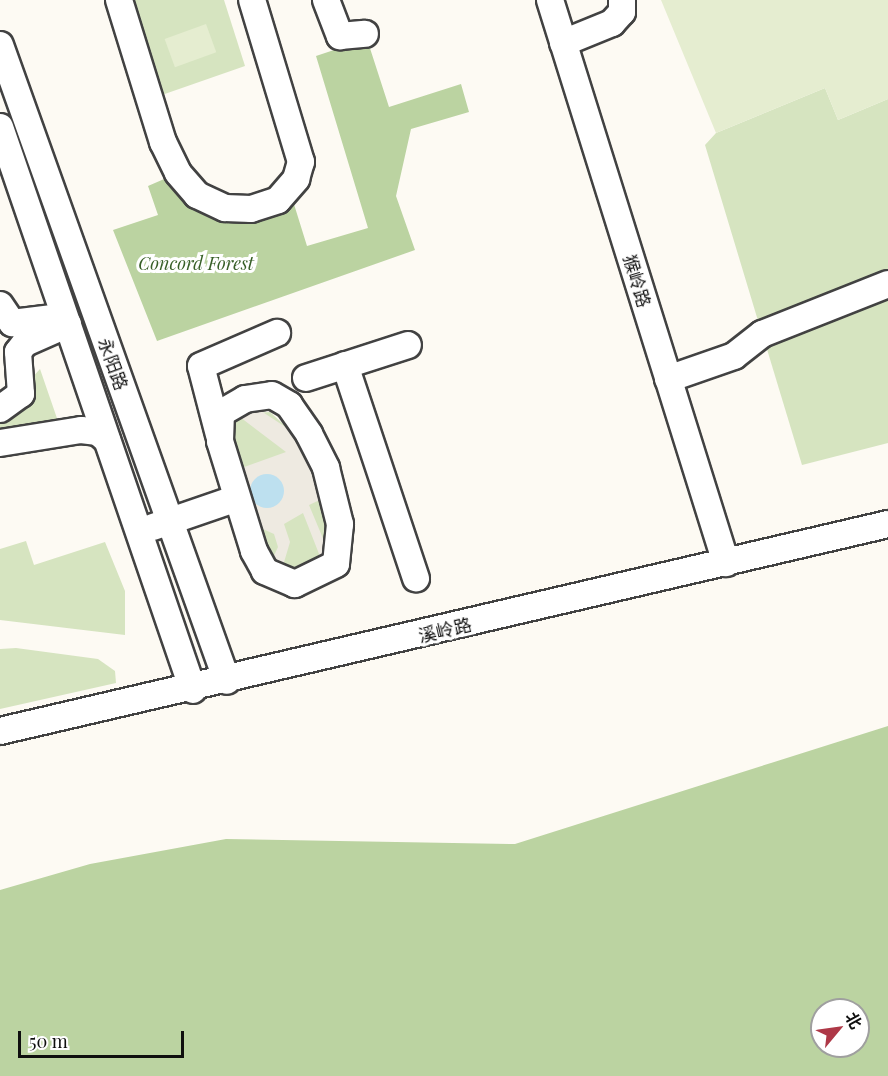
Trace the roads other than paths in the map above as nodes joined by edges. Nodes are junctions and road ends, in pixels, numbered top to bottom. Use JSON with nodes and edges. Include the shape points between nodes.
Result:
{"nodes":[{"id":1,"x":119,"y":0,"type":"edge"},
{"id":2,"x":252,"y":0,"type":"edge"},
{"id":3,"x":326,"y":0,"type":"edge"},
{"id":4,"x":550,"y":0,"type":"edge"},
{"id":5,"x":621,"y":4,"type":"edge"},
{"id":6,"x":365,"y":34,"type":"dead end"},
{"id":7,"x":563,"y":43,"type":"junction"},
{"id":8,"x":0,"y":45,"type":"edge"},
{"id":9,"x":0,"y":127,"type":"edge"},
{"id":10,"x":8,"y":176,"type":"edge"},
{"id":11,"x":888,"y":284,"type":"edge"},
{"id":12,"x":0,"y":305,"type":"edge"},
{"id":13,"x":66,"y":319,"type":"junction"},
{"id":14,"x":277,"y":333,"type":"dead end"},
{"id":15,"x":408,"y":345,"type":"dead end"},
{"id":16,"x":345,"y":365,"type":"junction"},
{"id":17,"x":306,"y":378,"type":"junction"},
{"id":18,"x":668,"y":379,"type":"junction"},
{"id":19,"x":206,"y":394,"type":"junction"},
{"id":20,"x":259,"y":395,"type":"junction"},
{"id":21,"x":289,"y":405,"type":"junction"},
{"id":22,"x":232,"y":406,"type":"junction"},
{"id":23,"x":0,"y":409,"type":"edge"},
{"id":24,"x":220,"y":437,"type":"junction"},
{"id":25,"x":108,"y":440,"type":"junction"},
{"id":26,"x":0,"y":442,"type":"edge"},
{"id":27,"x":236,"y":499,"type":"junction"},
{"id":28,"x":170,"y":522,"type":"junction"},
{"id":29,"x":888,"y":524,"type":"edge"},
{"id":30,"x":139,"y":531,"type":"junction"},
{"id":31,"x":726,"y":563,"type":"junction"},
{"id":32,"x":416,"y":578,"type":"dead end"},
{"id":33,"x":227,"y":681,"type":"junction"},
{"id":34,"x":193,"y":690,"type":"junction"},
{"id":35,"x":0,"y":730,"type":"edge"}],
"edges":[{"from":1,"to":2,"type":"street","via":[[160,135],[178,173],[197,195],[225,208],[251,209],[278,200],[296,179],[301,162]]},
{"from":3,"to":6,"type":"street","via":[[340,36]]},
{"from":4,"to":7,"type":"street","name":"猴岭路"},
{"from":5,"to":7,"type":"street","via":[[598,31]]},
{"from":7,"to":18,"type":"street","name":"猴岭路"},
{"from":8,"to":28,"type":"street","name":"永阳路"},
{"from":9,"to":10,"type":"street","name":"永阳路"},
{"from":10,"to":13,"type":"street","name":"永阳路"},
{"from":11,"to":18,"type":"street","via":[[762,334],[734,356]]},
{"from":12,"to":13,"type":"street","via":[[12,322]]},
{"from":13,"to":23,"type":"street","via":[[25,343],[18,352],[21,394]]},
{"from":13,"to":25,"type":"street","name":"永阳路"},
{"from":14,"to":19,"type":"street","via":[[206,360],[200,376]]},
{"from":15,"to":16,"type":"street"},
{"from":16,"to":17,"type":"street"},
{"from":16,"to":32,"type":"street"},
{"from":17,"to":20,"type":"street"},
{"from":17,"to":21,"type":"street","via":[[291,393]]},
{"from":18,"to":31,"type":"street","name":"猴岭路"},
{"from":19,"to":22,"type":"street","via":[[216,407]]},
{"from":19,"to":24,"type":"street"},
{"from":20,"to":21,"type":"street"},
{"from":20,"to":22,"type":"street"},
{"from":21,"to":27,"type":"street","via":[[321,459],[335,498],[340,524],[336,564],[295,584],[265,571]]},
{"from":22,"to":24,"type":"street","via":[[221,413]]},
{"from":24,"to":27,"type":"street"},
{"from":25,"to":26,"type":"street","via":[[98,432],[81,430]]},
{"from":25,"to":30,"type":"street","name":"永阳路"},
{"from":27,"to":28,"type":"street"},
{"from":28,"to":30,"type":"street"},
{"from":28,"to":33,"type":"street","name":"永阳路"},
{"from":29,"to":31,"type":"street","name":"溪岭路"},
{"from":30,"to":34,"type":"street","name":"永阳路"},
{"from":31,"to":33,"type":"street","name":"溪岭路"},
{"from":33,"to":34,"type":"street","name":"溪岭路"},
{"from":34,"to":35,"type":"street","name":"溪岭路"}]}
